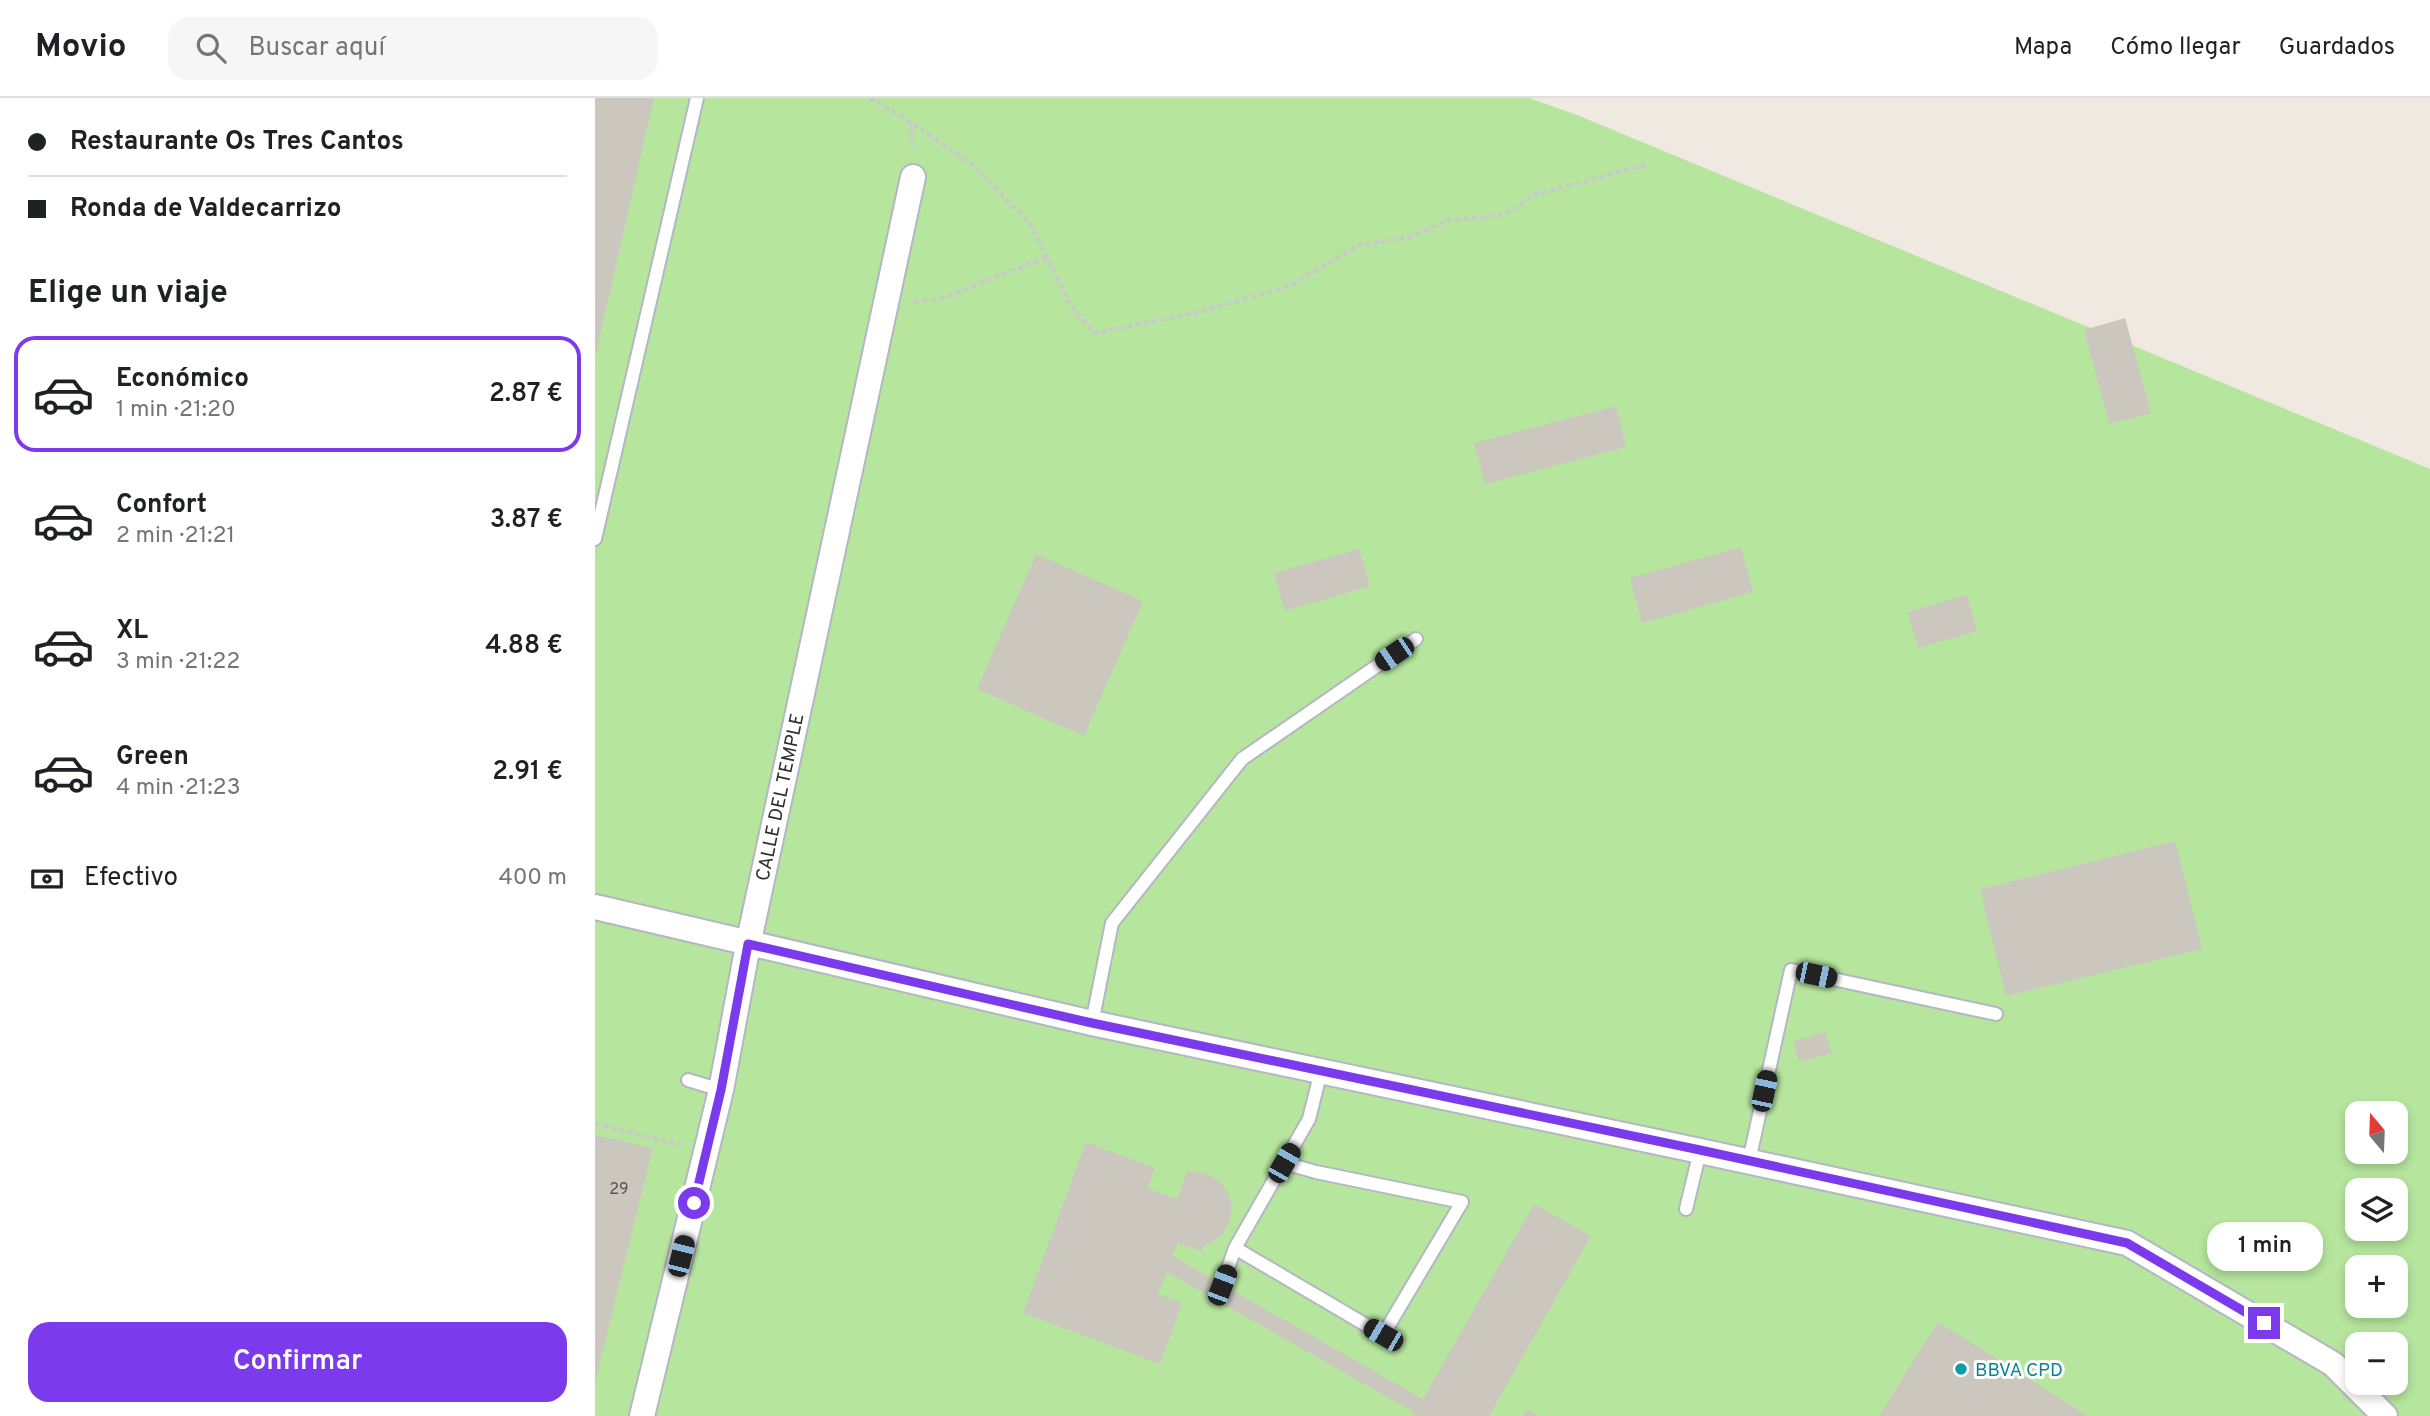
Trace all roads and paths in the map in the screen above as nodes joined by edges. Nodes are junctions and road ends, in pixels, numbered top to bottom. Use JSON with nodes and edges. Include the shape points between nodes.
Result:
{"nodes":[{"id":1,"x":697,"y":98,"type":"edge"},
{"id":2,"x":870,"y":98,"type":"edge"},
{"id":3,"x":1649,"y":164,"type":"dead end"},
{"id":4,"x":913,"y":177,"type":"dead end"},
{"id":5,"x":1047,"y":257,"type":"junction"},
{"id":6,"x":885,"y":305,"type":"junction"},
{"id":7,"x":595,"y":539,"type":"edge"},
{"id":8,"x":1416,"y":639,"type":"dead end"},
{"id":9,"x":595,"y":907,"type":"edge"},
{"id":10,"x":748,"y":944,"type":"junction"},
{"id":11,"x":1996,"y":1014,"type":"dead end"},
{"id":12,"x":1092,"y":1023,"type":"junction"},
{"id":13,"x":1321,"y":1071,"type":"junction"},
{"id":14,"x":688,"y":1080,"type":"dead end"},
{"id":15,"x":721,"y":1090,"type":"junction"},
{"id":16,"x":595,"y":1124,"type":"edge"},
{"id":17,"x":707,"y":1150,"type":"junction"},
{"id":18,"x":1700,"y":1150,"type":"junction"},
{"id":19,"x":1749,"y":1161,"type":"junction"},
{"id":20,"x":1284,"y":1163,"type":"junction"},
{"id":21,"x":1686,"y":1209,"type":"dead end"},
{"id":22,"x":1235,"y":1248,"type":"junction"},
{"id":23,"x":1222,"y":1285,"type":"dead end"},
{"id":24,"x":642,"y":1416,"type":"edge"},
{"id":25,"x":2385,"y":1416,"type":"edge"}],
"edges":[{"from":1,"to":7,"type":"lane"},
{"from":2,"to":5,"type":"path","via":[[973,165],[1031,225]]},
{"from":3,"to":5,"type":"path","via":[[1534,195],[1504,215],[1449,220],[1410,237],[1359,245],[1293,284],[1255,296],[1095,333],[1071,306]]},
{"from":4,"to":6,"type":"street","name":"CALLE DEL TEMPLE"},
{"from":5,"to":6,"type":"path","via":[[943,298]]},
{"from":6,"to":10,"type":"street","name":"CALLE DEL TEMPLE"},
{"from":8,"to":12,"type":"lane","via":[[1242,759],[1112,923]]},
{"from":9,"to":10,"type":"street"},
{"from":10,"to":12,"type":"street"},
{"from":10,"to":15,"type":"street","name":"CALLE DEL TEMPLE"},
{"from":11,"to":19,"type":"lane","via":[[1791,970]]},
{"from":12,"to":13,"type":"street"},
{"from":13,"to":18,"type":"street"},
{"from":13,"to":20,"type":"lane","via":[[1309,1119]]},
{"from":14,"to":15,"type":"lane"},
{"from":15,"to":17,"type":"street","name":"CALLE DEL TEMPLE"},
{"from":16,"to":17,"type":"path"},
{"from":17,"to":24,"type":"street","name":"CALLE DEL TEMPLE"},
{"from":18,"to":19,"type":"street"},
{"from":18,"to":21,"type":"lane"},
{"from":19,"to":25,"type":"street","via":[[2127,1243],[2333,1364]]},
{"from":20,"to":22,"type":"lane"},
{"from":20,"to":22,"type":"lane","via":[[1462,1202],[1383,1335]]},
{"from":22,"to":23,"type":"lane"}]}
